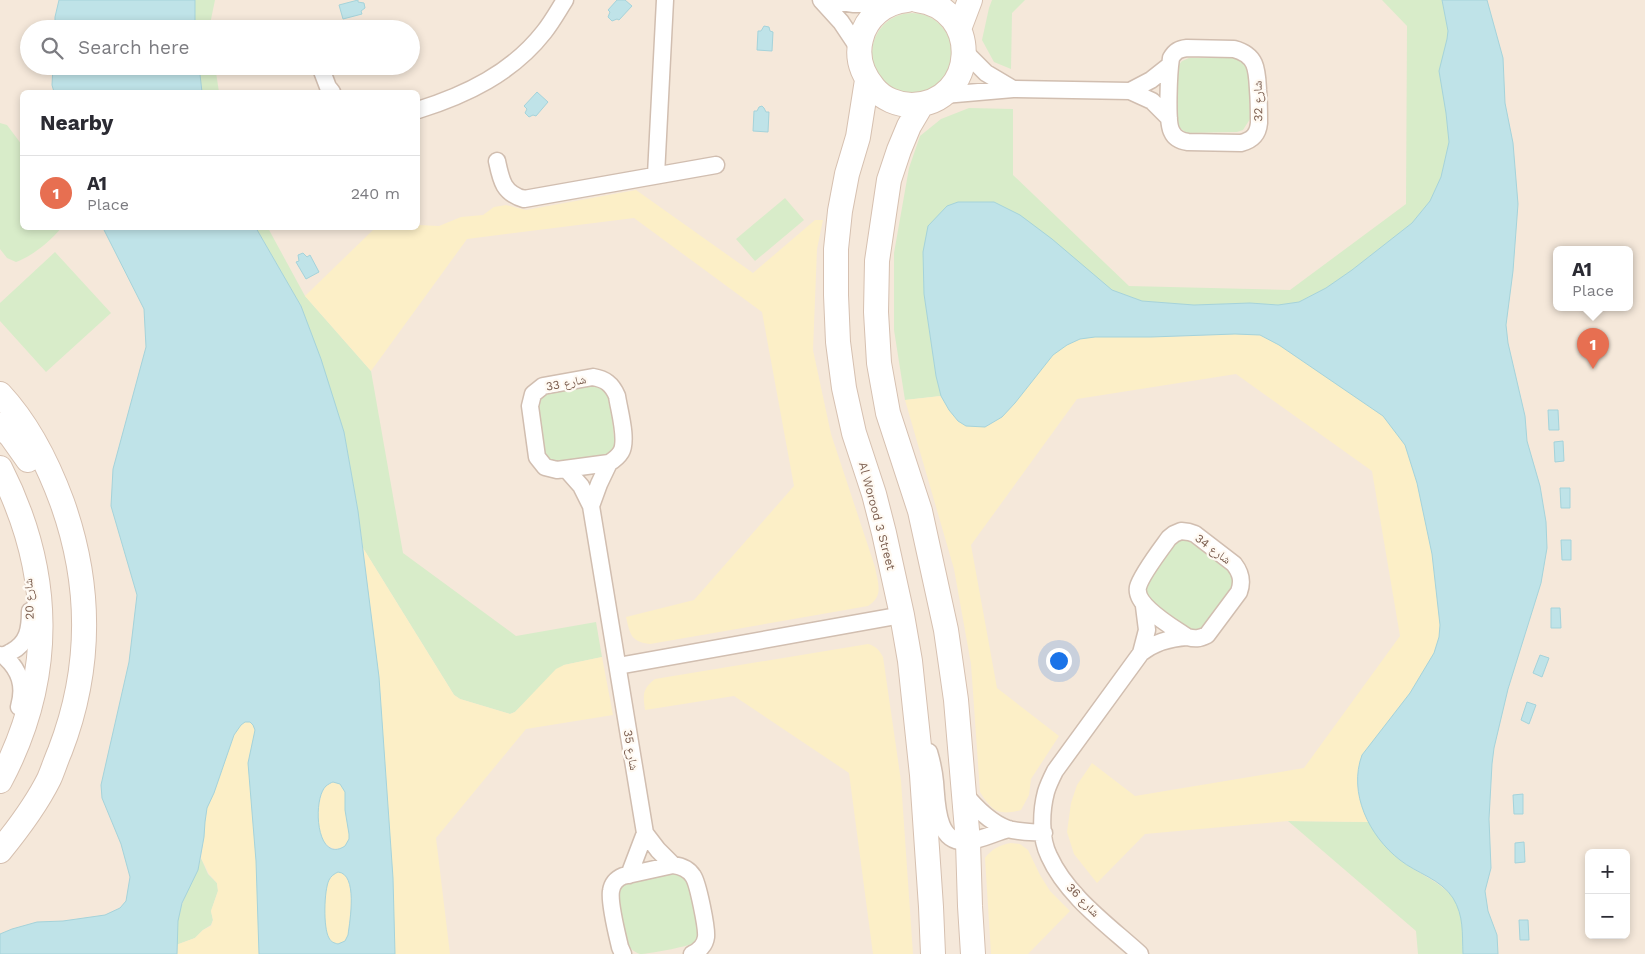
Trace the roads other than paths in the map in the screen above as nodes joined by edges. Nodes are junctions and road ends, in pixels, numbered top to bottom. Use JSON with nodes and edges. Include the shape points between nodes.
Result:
{"nodes":[{"id":1,"x":565,"y":0,"type":"edge"},
{"id":2,"x":665,"y":0,"type":"edge"},
{"id":3,"x":821,"y":0,"type":"edge"},
{"id":4,"x":828,"y":0,"type":"edge"},
{"id":5,"x":917,"y":0,"type":"edge"},
{"id":6,"x":970,"y":0,"type":"edge"},
{"id":7,"x":898,"y":2,"type":"edge"},
{"id":8,"x":962,"y":41,"type":"junction"},
{"id":9,"x":859,"y":49,"type":"junction"},
{"id":10,"x":1170,"y":65,"type":"junction"},
{"id":11,"x":324,"y":75,"type":"edge"},
{"id":12,"x":867,"y":80,"type":"junction"},
{"id":13,"x":1013,"y":88,"type":"junction"},
{"id":14,"x":331,"y":90,"type":"edge"},
{"id":15,"x":1130,"y":91,"type":"junction"},
{"id":16,"x":944,"y":94,"type":"junction"},
{"id":17,"x":922,"y":104,"type":"junction"},
{"id":18,"x":420,"y":109,"type":"edge"},
{"id":19,"x":1169,"y":118,"type":"junction"},
{"id":20,"x":497,"y":160,"type":"dead end"},
{"id":21,"x":716,"y":165,"type":"dead end"},
{"id":22,"x":656,"y":175,"type":"junction"},
{"id":23,"x":0,"y":394,"type":"edge"},
{"id":24,"x":0,"y":425,"type":"edge"},
{"id":25,"x":609,"y":462,"type":"junction"},
{"id":26,"x":0,"y":468,"type":"edge"},
{"id":27,"x":566,"y":469,"type":"junction"},
{"id":28,"x":591,"y":506,"type":"junction"},
{"id":29,"x":69,"y":522,"type":"junction"},
{"id":30,"x":27,"y":531,"type":"junction"},
{"id":31,"x":1144,"y":606,"type":"junction"},
{"id":32,"x":902,"y":615,"type":"junction"},
{"id":33,"x":1187,"y":637,"type":"junction"},
{"id":34,"x":1141,"y":653,"type":"junction"},
{"id":35,"x":2,"y":656,"type":"edge"},
{"id":36,"x":618,"y":666,"type":"junction"},
{"id":37,"x":915,"y":709,"type":"junction"},
{"id":38,"x":0,"y":770,"type":"edge"},
{"id":39,"x":0,"y":781,"type":"edge"},
{"id":40,"x":963,"y":792,"type":"junction"},
{"id":41,"x":1009,"y":829,"type":"junction"},
{"id":42,"x":645,"y":833,"type":"junction"},
{"id":43,"x":1044,"y":833,"type":"junction"},
{"id":44,"x":968,"y":842,"type":"junction"},
{"id":45,"x":0,"y":851,"type":"edge"},
{"id":46,"x":673,"y":865,"type":"junction"},
{"id":47,"x":629,"y":875,"type":"junction"},
{"id":48,"x":623,"y":954,"type":"edge"},
{"id":49,"x":692,"y":954,"type":"edge"},
{"id":50,"x":933,"y":954,"type":"edge"},
{"id":51,"x":973,"y":954,"type":"edge"},
{"id":52,"x":1140,"y":954,"type":"edge"}],
"edges":[{"from":1,"to":18,"type":"street","via":[[543,33],[515,62],[482,85]]},
{"from":2,"to":22,"type":"street"},
{"from":3,"to":9,"type":"street"},
{"from":4,"to":7,"type":"street","via":[[854,4]]},
{"from":5,"to":8,"type":"street","via":[[945,11]]},
{"from":6,"to":8,"type":"street"},
{"from":7,"to":9,"type":"street","via":[[876,14],[865,27]]},
{"from":8,"to":13,"type":"street","name":"شارع 32","via":[[986,73]]},
{"from":8,"to":16,"type":"street","via":[[963,64],[959,76]]},
{"from":9,"to":12,"type":"street","via":[[859,60]]},
{"from":10,"to":15,"type":"street","name":"شارع 32"},
{"from":10,"to":19,"type":"street","name":"شارع 32"},
{"from":10,"to":19,"type":"street","name":"شارع 32","via":[[1171,58],[1180,49],[1234,49],[1247,54],[1258,71],[1259,123],[1258,130],[1249,141],[1188,142],[1175,137],[1170,130]]},
{"from":11,"to":14,"type":"street"},
{"from":12,"to":17,"type":"street","via":[[891,101],[906,105]]},
{"from":12,"to":32,"type":"street","name":"Al Worood 3 Street","via":[[858,137],[840,211],[836,249],[838,342],[854,433],[874,494]]},
{"from":13,"to":15,"type":"street","name":"شارع 32"},
{"from":13,"to":16,"type":"street","name":"شارع 32"},
{"from":15,"to":19,"type":"street","name":"شارع 32","via":[[1152,101]]},
{"from":16,"to":17,"type":"street"},
{"from":17,"to":40,"type":"street","via":[[902,142],[883,211],[877,261],[879,363],[888,413],[920,511],[946,630],[956,700]]},
{"from":20,"to":22,"type":"street","via":[[503,184],[515,197],[524,199]]},
{"from":21,"to":22,"type":"street"},
{"from":23,"to":29,"type":"street","via":[[32,437],[53,478]]},
{"from":24,"to":29,"type":"street","via":[[17,443]]},
{"from":25,"to":27,"type":"street","name":"شارع 33"},
{"from":25,"to":27,"type":"street","name":"شارع 33","via":[[620,453],[624,438],[614,389],[605,380],[593,377],[543,386],[530,400],[540,462],[550,470]]},
{"from":25,"to":28,"type":"street","name":"شارع 33"},
{"from":26,"to":30,"type":"street"},
{"from":27,"to":28,"type":"street","name":"شارع 33"},
{"from":28,"to":36,"type":"street","name":"شارع 33"},
{"from":29,"to":45,"type":"street","via":[[81,572],[85,624],[81,675],[70,725],[49,778],[22,824]]},
{"from":30,"to":35,"type":"street","name":"شارع 20","via":[[30,624],[22,644]]},
{"from":30,"to":39,"type":"street","via":[[41,608],[40,648],[35,687],[25,725]]},
{"from":31,"to":33,"type":"street"},
{"from":31,"to":33,"type":"street","name":"شارع 34","via":[[1138,594],[1140,581],[1169,538],[1181,531],[1195,534],[1234,564],[1239,570],[1241,585],[1207,635],[1194,639]]},
{"from":31,"to":34,"type":"street","name":"شارع 34","via":[[1147,630]]},
{"from":32,"to":36,"type":"street"},
{"from":32,"to":37,"type":"street","name":"Al Worood 3 Street"},
{"from":33,"to":34,"type":"street","name":"شارع 34","via":[[1162,641]]},
{"from":34,"to":43,"type":"street","name":"شارع 34","via":[[1055,771],[1045,798]]},
{"from":35,"to":38,"type":"street","name":"شارع 20","via":[[13,664],[19,674],[22,697]]},
{"from":36,"to":42,"type":"street","name":"شارع 35"},
{"from":37,"to":44,"type":"street","via":[[931,759],[941,824],[951,839]]},
{"from":37,"to":50,"type":"street","name":"Al Worood 3 Street"},
{"from":40,"to":41,"type":"street","via":[[978,810]]},
{"from":40,"to":44,"type":"street"},
{"from":41,"to":43,"type":"street"},
{"from":41,"to":44,"type":"street"},
{"from":42,"to":46,"type":"street","name":"شارع 35"},
{"from":42,"to":47,"type":"street"},
{"from":43,"to":52,"type":"street","name":"شارع 36","via":[[1048,854],[1058,872],[1086,905]]},
{"from":44,"to":51,"type":"street"},
{"from":46,"to":47,"type":"street"},
{"from":46,"to":49,"type":"street","name":"شارع 35","via":[[681,866],[693,875],[706,928],[703,945]]},
{"from":47,"to":48,"type":"street","via":[[617,879],[611,890]]}]}
